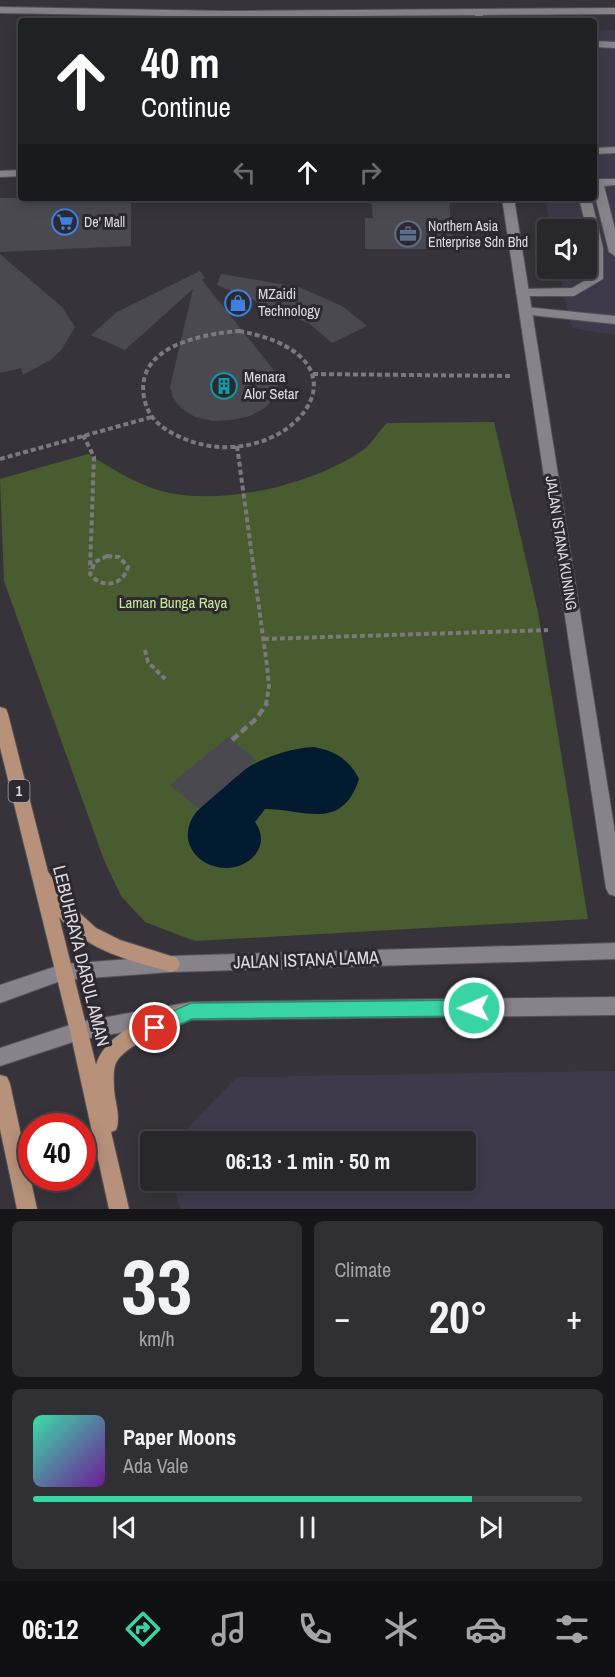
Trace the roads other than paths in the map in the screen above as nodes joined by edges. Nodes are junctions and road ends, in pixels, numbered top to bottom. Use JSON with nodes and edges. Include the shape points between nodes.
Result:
{"nodes":[{"id":1,"x":0,"y":10,"type":"edge"},
{"id":2,"x":615,"y":11,"type":"edge"},
{"id":3,"x":479,"y":16,"type":"edge"},
{"id":4,"x":315,"y":17,"type":"edge"},
{"id":5,"x":226,"y":18,"type":"edge"},
{"id":6,"x":597,"y":44,"type":"edge"},
{"id":7,"x":615,"y":45,"type":"edge"},
{"id":8,"x":615,"y":150,"type":"edge"},
{"id":9,"x":597,"y":151,"type":"edge"},
{"id":10,"x":18,"y":173,"type":"edge"},
{"id":11,"x":0,"y":174,"type":"edge"},
{"id":12,"x":597,"y":182,"type":"edge"},
{"id":13,"x":615,"y":182,"type":"edge"},
{"id":14,"x":597,"y":189,"type":"edge"},
{"id":15,"x":507,"y":201,"type":"edge"},
{"id":16,"x":586,"y":201,"type":"edge"},
{"id":17,"x":615,"y":252,"type":"edge"},
{"id":18,"x":522,"y":293,"type":"junction"},
{"id":19,"x":525,"y":312,"type":"junction"},
{"id":20,"x":615,"y":320,"type":"edge"},
{"id":21,"x":0,"y":714,"type":"edge"},
{"id":22,"x":38,"y":869,"type":"junction"},
{"id":23,"x":615,"y":888,"type":"edge"},
{"id":24,"x":615,"y":951,"type":"edge"},
{"id":25,"x":171,"y":964,"type":"junction"},
{"id":26,"x":63,"y":972,"type":"junction"},
{"id":27,"x":0,"y":993,"type":"edge"},
{"id":28,"x":615,"y":1006,"type":"edge"},
{"id":29,"x":191,"y":1011,"type":"junction"},
{"id":30,"x":79,"y":1031,"type":"junction"},
{"id":31,"x":0,"y":1057,"type":"edge"},
{"id":32,"x":0,"y":1084,"type":"edge"},
{"id":33,"x":27,"y":1209,"type":"edge"},
{"id":34,"x":120,"y":1209,"type":"edge"}],
"edges":[{"from":1,"to":5,"type":"street"},
{"from":2,"to":3,"type":"street"},
{"from":3,"to":4,"type":"street"},
{"from":4,"to":5,"type":"street"},
{"from":6,"to":7,"type":"street"},
{"from":8,"to":9,"type":"street"},
{"from":10,"to":11,"type":"street"},
{"from":12,"to":13,"type":"street"},
{"from":14,"to":17,"type":"street"},
{"from":15,"to":18,"type":"street","name":"JALAN ISTANA KUNING"},
{"from":16,"to":18,"type":"street","via":[[597,243],[597,279],[574,292]]},
{"from":18,"to":19,"type":"street","name":"JALAN ISTANA KUNING"},
{"from":19,"to":20,"type":"street"},
{"from":19,"to":23,"type":"street","name":"JALAN ISTANA KUNING"},
{"from":21,"to":22,"type":"main road","name":"LEBUHRAYA DARUL AMAN","number":"1"},
{"from":22,"to":25,"type":"main road","via":[[68,914],[90,935]]},
{"from":22,"to":26,"type":"main road","name":"LEBUHRAYA DARUL AMAN","number":"1"},
{"from":24,"to":25,"type":"street","name":"JALAN ISTANA LAMA"},
{"from":25,"to":26,"type":"street","name":"JALAN ISTANA LAMA"},
{"from":26,"to":27,"type":"street","name":"JALAN ISTANA LAMA"},
{"from":26,"to":30,"type":"main road","name":"LEBUHRAYA DARUL AMAN","number":"1"},
{"from":28,"to":29,"type":"street"},
{"from":29,"to":30,"type":"street"},
{"from":29,"to":34,"type":"main road","via":[[119,1044],[107,1060],[105,1092]]},
{"from":30,"to":31,"type":"street"},
{"from":30,"to":34,"type":"main road","name":"LEBUHRAYA DARUL AMAN","number":"1"},
{"from":32,"to":33,"type":"main road"}]}
